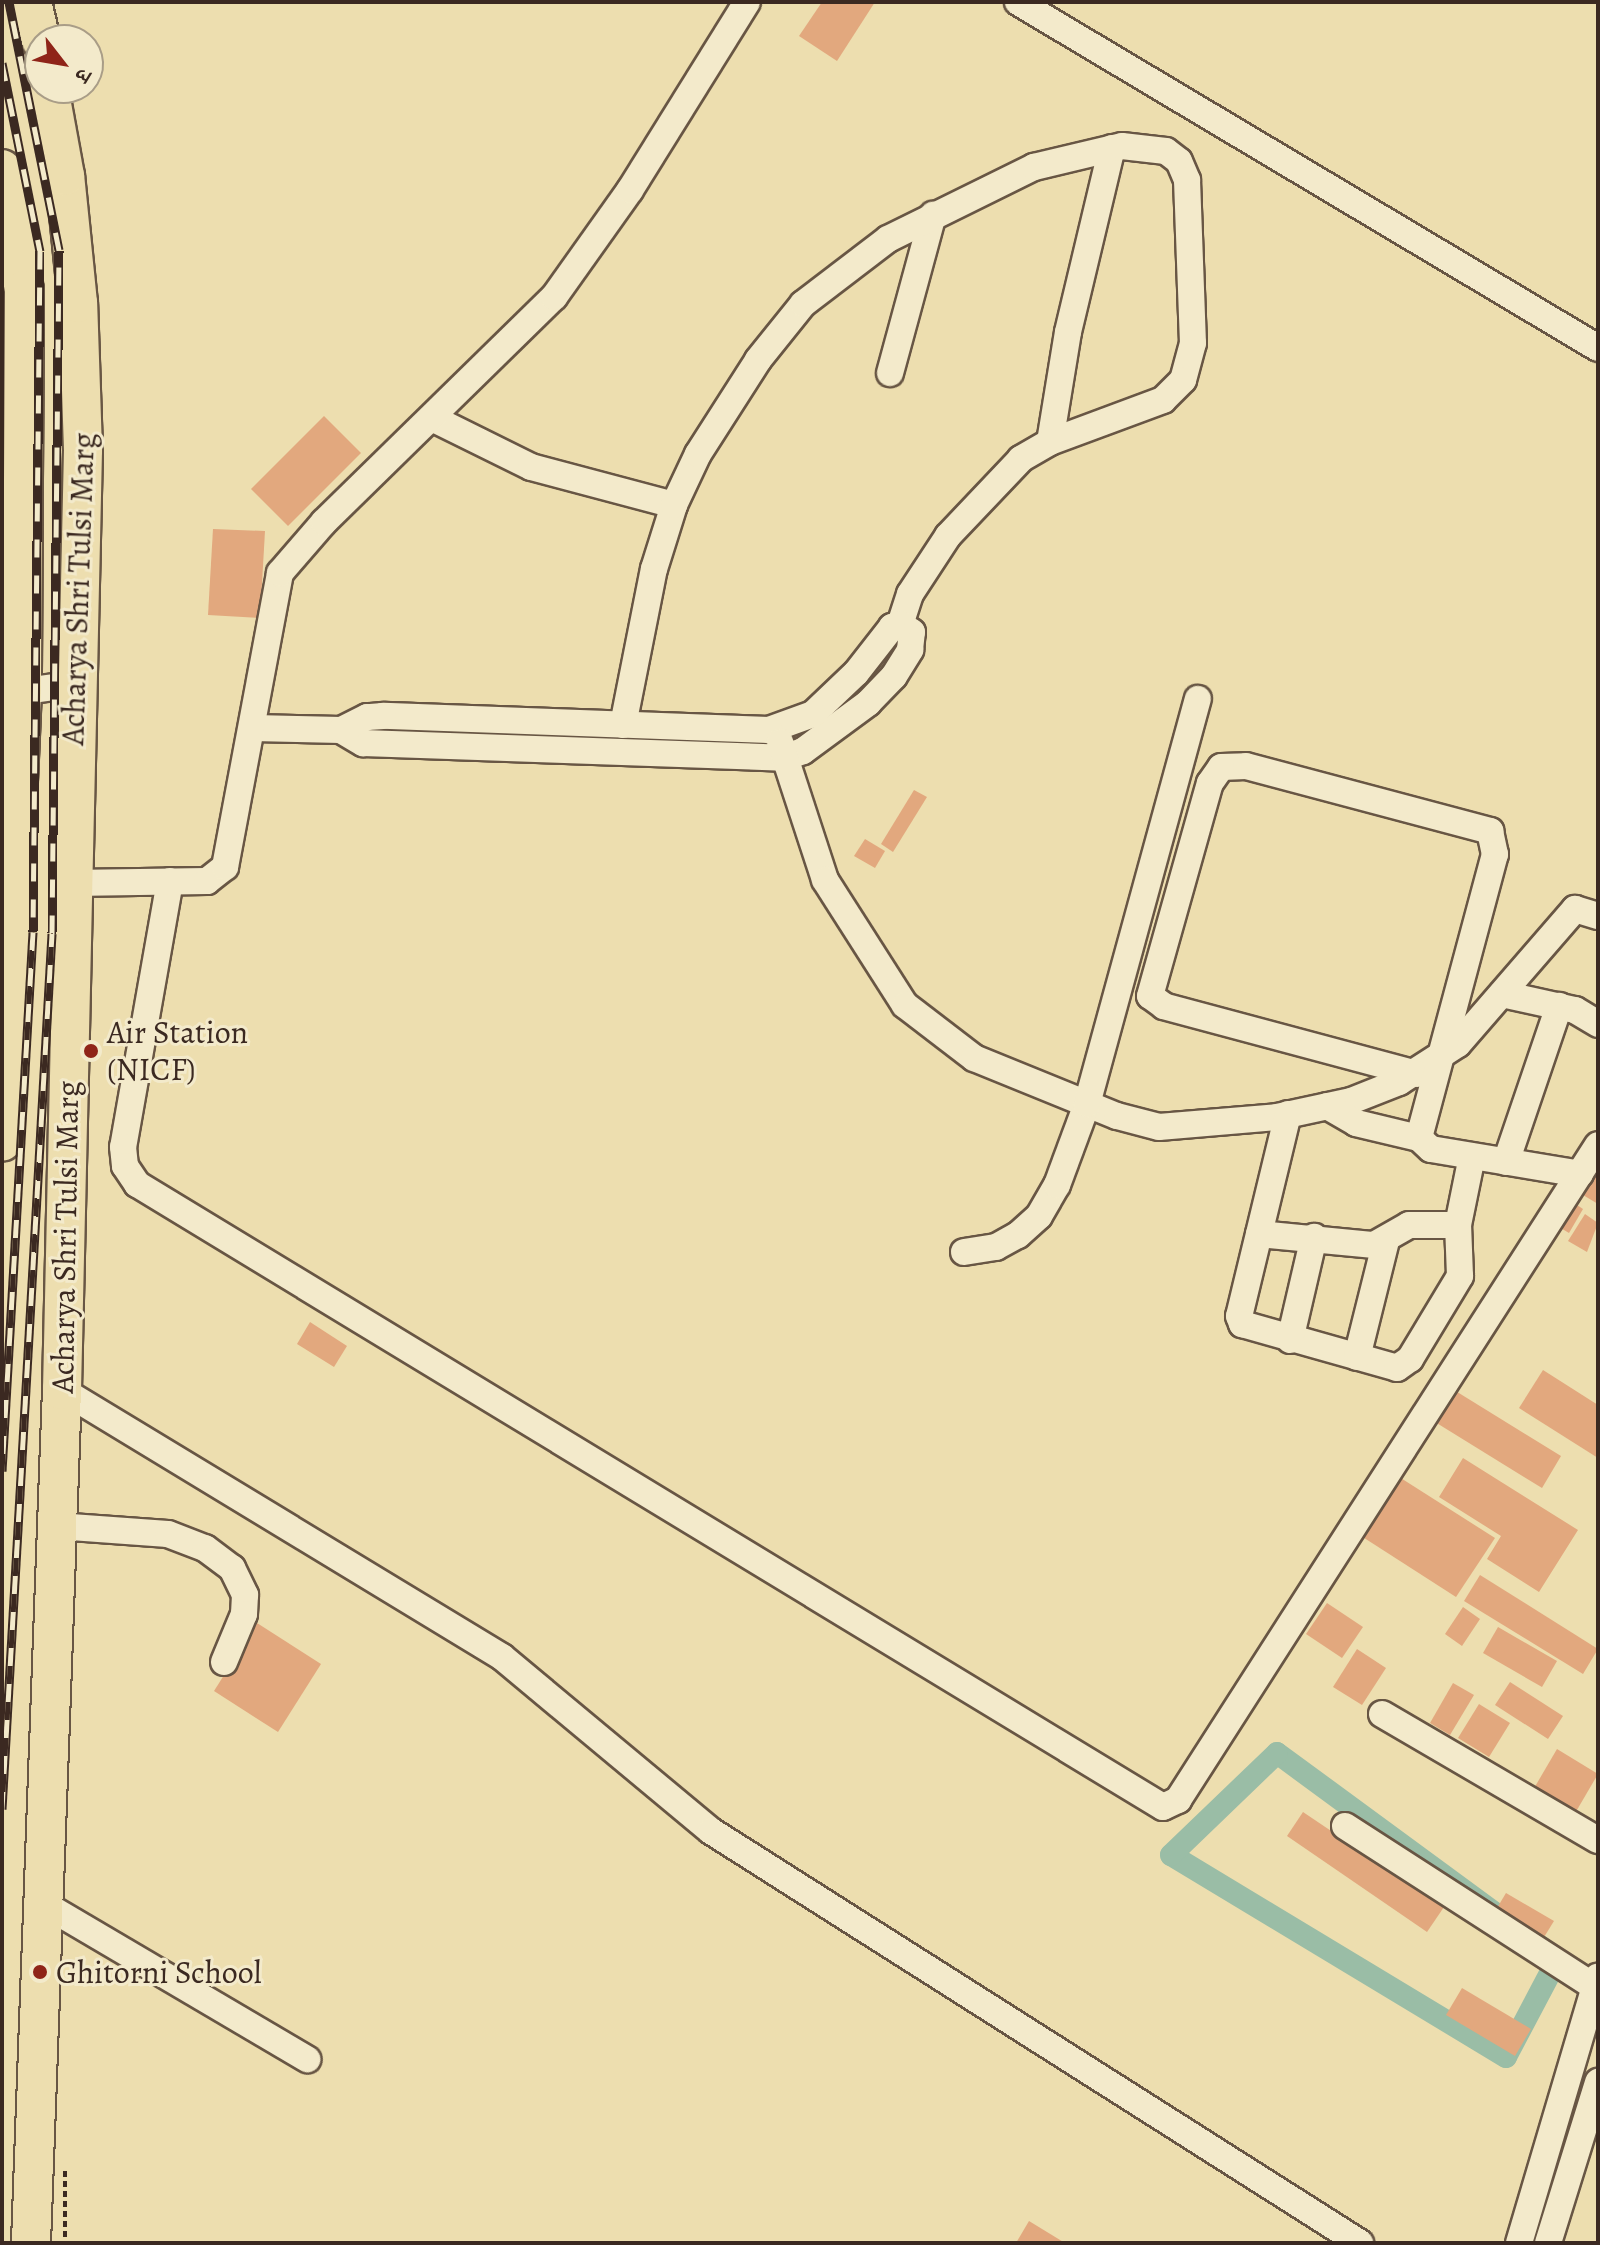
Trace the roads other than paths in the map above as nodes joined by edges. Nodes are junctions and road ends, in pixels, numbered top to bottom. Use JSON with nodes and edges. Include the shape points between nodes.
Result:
{"nodes":[{"id":1,"x":32,"y":2,"type":"edge"},
{"id":2,"x":747,"y":2,"type":"edge"},
{"id":3,"x":1018,"y":2,"type":"edge"},
{"id":4,"x":37,"y":24,"type":"edge"},
{"id":5,"x":52,"y":104,"type":"edge"},
{"id":6,"x":1112,"y":148,"type":"junction"},
{"id":7,"x":2,"y":169,"type":"edge"},
{"id":8,"x":933,"y":215,"type":"junction"},
{"id":9,"x":1598,"y":348,"type":"edge"},
{"id":10,"x":890,"y":373,"type":"dead end"},
{"id":11,"x":434,"y":419,"type":"junction"},
{"id":12,"x":1050,"y":442,"type":"junction"},
{"id":13,"x":674,"y":505,"type":"junction"},
{"id":14,"x":900,"y":624,"type":"junction"},
{"id":15,"x":77,"y":684,"type":"junction"},
{"id":16,"x":12,"y":692,"type":"edge"},
{"id":17,"x":1198,"y":699,"type":"dead end"},
{"id":18,"x":623,"y":725,"type":"junction"},
{"id":19,"x":253,"y":728,"type":"junction"},
{"id":20,"x":777,"y":728,"type":"junction"},
{"id":21,"x":341,"y":730,"type":"junction"},
{"id":22,"x":783,"y":758,"type":"junction"},
{"id":23,"x":170,"y":881,"type":"junction"},
{"id":24,"x":71,"y":883,"type":"junction"},
{"id":25,"x":1598,"y":916,"type":"edge"},
{"id":26,"x":1502,"y":994,"type":"junction"},
{"id":27,"x":1559,"y":1006,"type":"junction"},
{"id":28,"x":1598,"y":1024,"type":"edge"},
{"id":29,"x":1427,"y":1068,"type":"junction"},
{"id":30,"x":1087,"y":1104,"type":"junction"},
{"id":31,"x":1327,"y":1106,"type":"junction"},
{"id":32,"x":1288,"y":1114,"type":"junction"},
{"id":33,"x":1419,"y":1138,"type":"junction"},
{"id":34,"x":2,"y":1142,"type":"edge"},
{"id":35,"x":1598,"y":1145,"type":"edge"},
{"id":36,"x":1472,"y":1156,"type":"junction"},
{"id":37,"x":1506,"y":1162,"type":"junction"},
{"id":38,"x":1580,"y":1174,"type":"junction"},
{"id":39,"x":1458,"y":1225,"type":"junction"},
{"id":40,"x":1259,"y":1234,"type":"junction"},
{"id":41,"x":1314,"y":1237,"type":"junction"},
{"id":42,"x":1386,"y":1241,"type":"junction"},
{"id":43,"x":964,"y":1252,"type":"dead end"},
{"id":44,"x":1290,"y":1340,"type":"junction"},
{"id":45,"x":1357,"y":1357,"type":"junction"},
{"id":46,"x":62,"y":1390,"type":"junction"},
{"id":47,"x":57,"y":1526,"type":"junction"},
{"id":48,"x":224,"y":1662,"type":"dead end"},
{"id":49,"x":1382,"y":1714,"type":"dead end"},
{"id":50,"x":1345,"y":1826,"type":"dead end"},
{"id":51,"x":1598,"y":1840,"type":"edge"},
{"id":52,"x":42,"y":1903,"type":"junction"},
{"id":53,"x":1595,"y":1997,"type":"edge"},
{"id":54,"x":307,"y":2059,"type":"dead end"},
{"id":55,"x":1598,"y":2082,"type":"edge"},
{"id":56,"x":22,"y":2239,"type":"edge"},
{"id":57,"x":1360,"y":2243,"type":"edge"},
{"id":58,"x":1519,"y":2243,"type":"edge"},
{"id":59,"x":1548,"y":2243,"type":"edge"}],
"edges":[{"from":1,"to":4,"type":"highway"},
{"from":2,"to":11,"type":"street","via":[[578,267]]},
{"from":3,"to":9,"type":"street"},
{"from":5,"to":15,"type":"highway","name":"Acharya Shri Tulsi Marg","via":[[65,176],[82,378]]},
{"from":6,"to":8,"type":"street","via":[[1034,167]]},
{"from":6,"to":12,"type":"street","via":[[1068,332]]},
{"from":6,"to":12,"type":"street","via":[[1147,145],[1166,151],[1185,168],[1190,365],[1163,400]]},
{"from":7,"to":16,"type":"highway","name":"Acharya Shri Tulsi Marg","via":[[24,290]]},
{"from":8,"to":10,"type":"street"},
{"from":8,"to":13,"type":"street","via":[[888,239],[803,304],[758,360],[698,454]]},
{"from":11,"to":13,"type":"street","via":[[531,467]]},
{"from":11,"to":19,"type":"street","via":[[324,522],[280,573]]},
{"from":12,"to":14,"type":"street","via":[[1021,459],[948,536],[910,594]]},
{"from":13,"to":18,"type":"street","via":[[654,569]]},
{"from":14,"to":20,"type":"street","via":[[883,635],[856,673],[813,714]]},
{"from":14,"to":22,"type":"street","via":[[909,627],[913,639],[894,676],[836,728]]},
{"from":15,"to":16,"type":"street"},
{"from":15,"to":24,"type":"highway","name":"Acharya Shri Tulsi Marg"},
{"from":16,"to":34,"type":"highway","name":"Acharya Shri Tulsi Marg"},
{"from":17,"to":30,"type":"street"},
{"from":18,"to":20,"type":"street"},
{"from":18,"to":21,"type":"street","via":[[383,716],[367,717]]},
{"from":19,"to":21,"type":"street"},
{"from":19,"to":23,"type":"street","via":[[225,867],[207,881]]},
{"from":20,"to":22,"type":"street"},
{"from":21,"to":22,"type":"street","via":[[363,743]]},
{"from":22,"to":30,"type":"street","via":[[825,880],[905,1005],[974,1058]]},
{"from":23,"to":24,"type":"street"},
{"from":23,"to":38,"type":"street","via":[[123,1147],[125,1166],[137,1184],[1163,1807],[1178,1800]]},
{"from":24,"to":46,"type":"highway","name":"Acharya Shri Tulsi Marg"},
{"from":25,"to":26,"type":"street","via":[[1575,909]]},
{"from":26,"to":27,"type":"street"},
{"from":26,"to":29,"type":"street"},
{"from":27,"to":28,"type":"street","via":[[1582,1012]]},
{"from":27,"to":37,"type":"street"},
{"from":29,"to":29,"type":"street","via":[[1164,1006],[1150,996],[1210,783],[1221,767],[1246,766],[1466,821],[1493,835],[1495,854]]},
{"from":29,"to":31,"type":"street","via":[[1375,1093]]},
{"from":29,"to":33,"type":"street"},
{"from":30,"to":32,"type":"street","via":[[1168,1128]]},
{"from":30,"to":43,"type":"street","via":[[1057,1185],[1039,1216],[1009,1242]]},
{"from":31,"to":32,"type":"street"},
{"from":31,"to":33,"type":"street","via":[[1356,1123]]},
{"from":32,"to":40,"type":"street"},
{"from":33,"to":36,"type":"street","via":[[1431,1149]]},
{"from":35,"to":38,"type":"street"},
{"from":36,"to":37,"type":"street"},
{"from":36,"to":39,"type":"street"},
{"from":37,"to":38,"type":"street"},
{"from":39,"to":42,"type":"street","via":[[1409,1225]]},
{"from":39,"to":45,"type":"street","via":[[1460,1276],[1410,1359],[1397,1368]]},
{"from":40,"to":41,"type":"street"},
{"from":40,"to":44,"type":"street","via":[[1239,1316],[1249,1329]]},
{"from":41,"to":42,"type":"street","via":[[1358,1244]]},
{"from":41,"to":44,"type":"street"},
{"from":42,"to":45,"type":"street"},
{"from":44,"to":45,"type":"street"},
{"from":46,"to":47,"type":"highway","name":"Acharya Shri Tulsi Marg"},
{"from":46,"to":57,"type":"street","via":[[502,1657],[722,1839]]},
{"from":47,"to":48,"type":"street","via":[[168,1534],[205,1548],[232,1568],[245,1595],[244,1614]]},
{"from":47,"to":52,"type":"highway","name":"Acharya Shri Tulsi Marg"},
{"from":49,"to":51,"type":"street"},
{"from":50,"to":53,"type":"street"},
{"from":52,"to":54,"type":"street"},
{"from":52,"to":56,"type":"highway","name":"Acharya Shri Tulsi Marg"},
{"from":53,"to":58,"type":"street"},
{"from":55,"to":59,"type":"street"}]}
